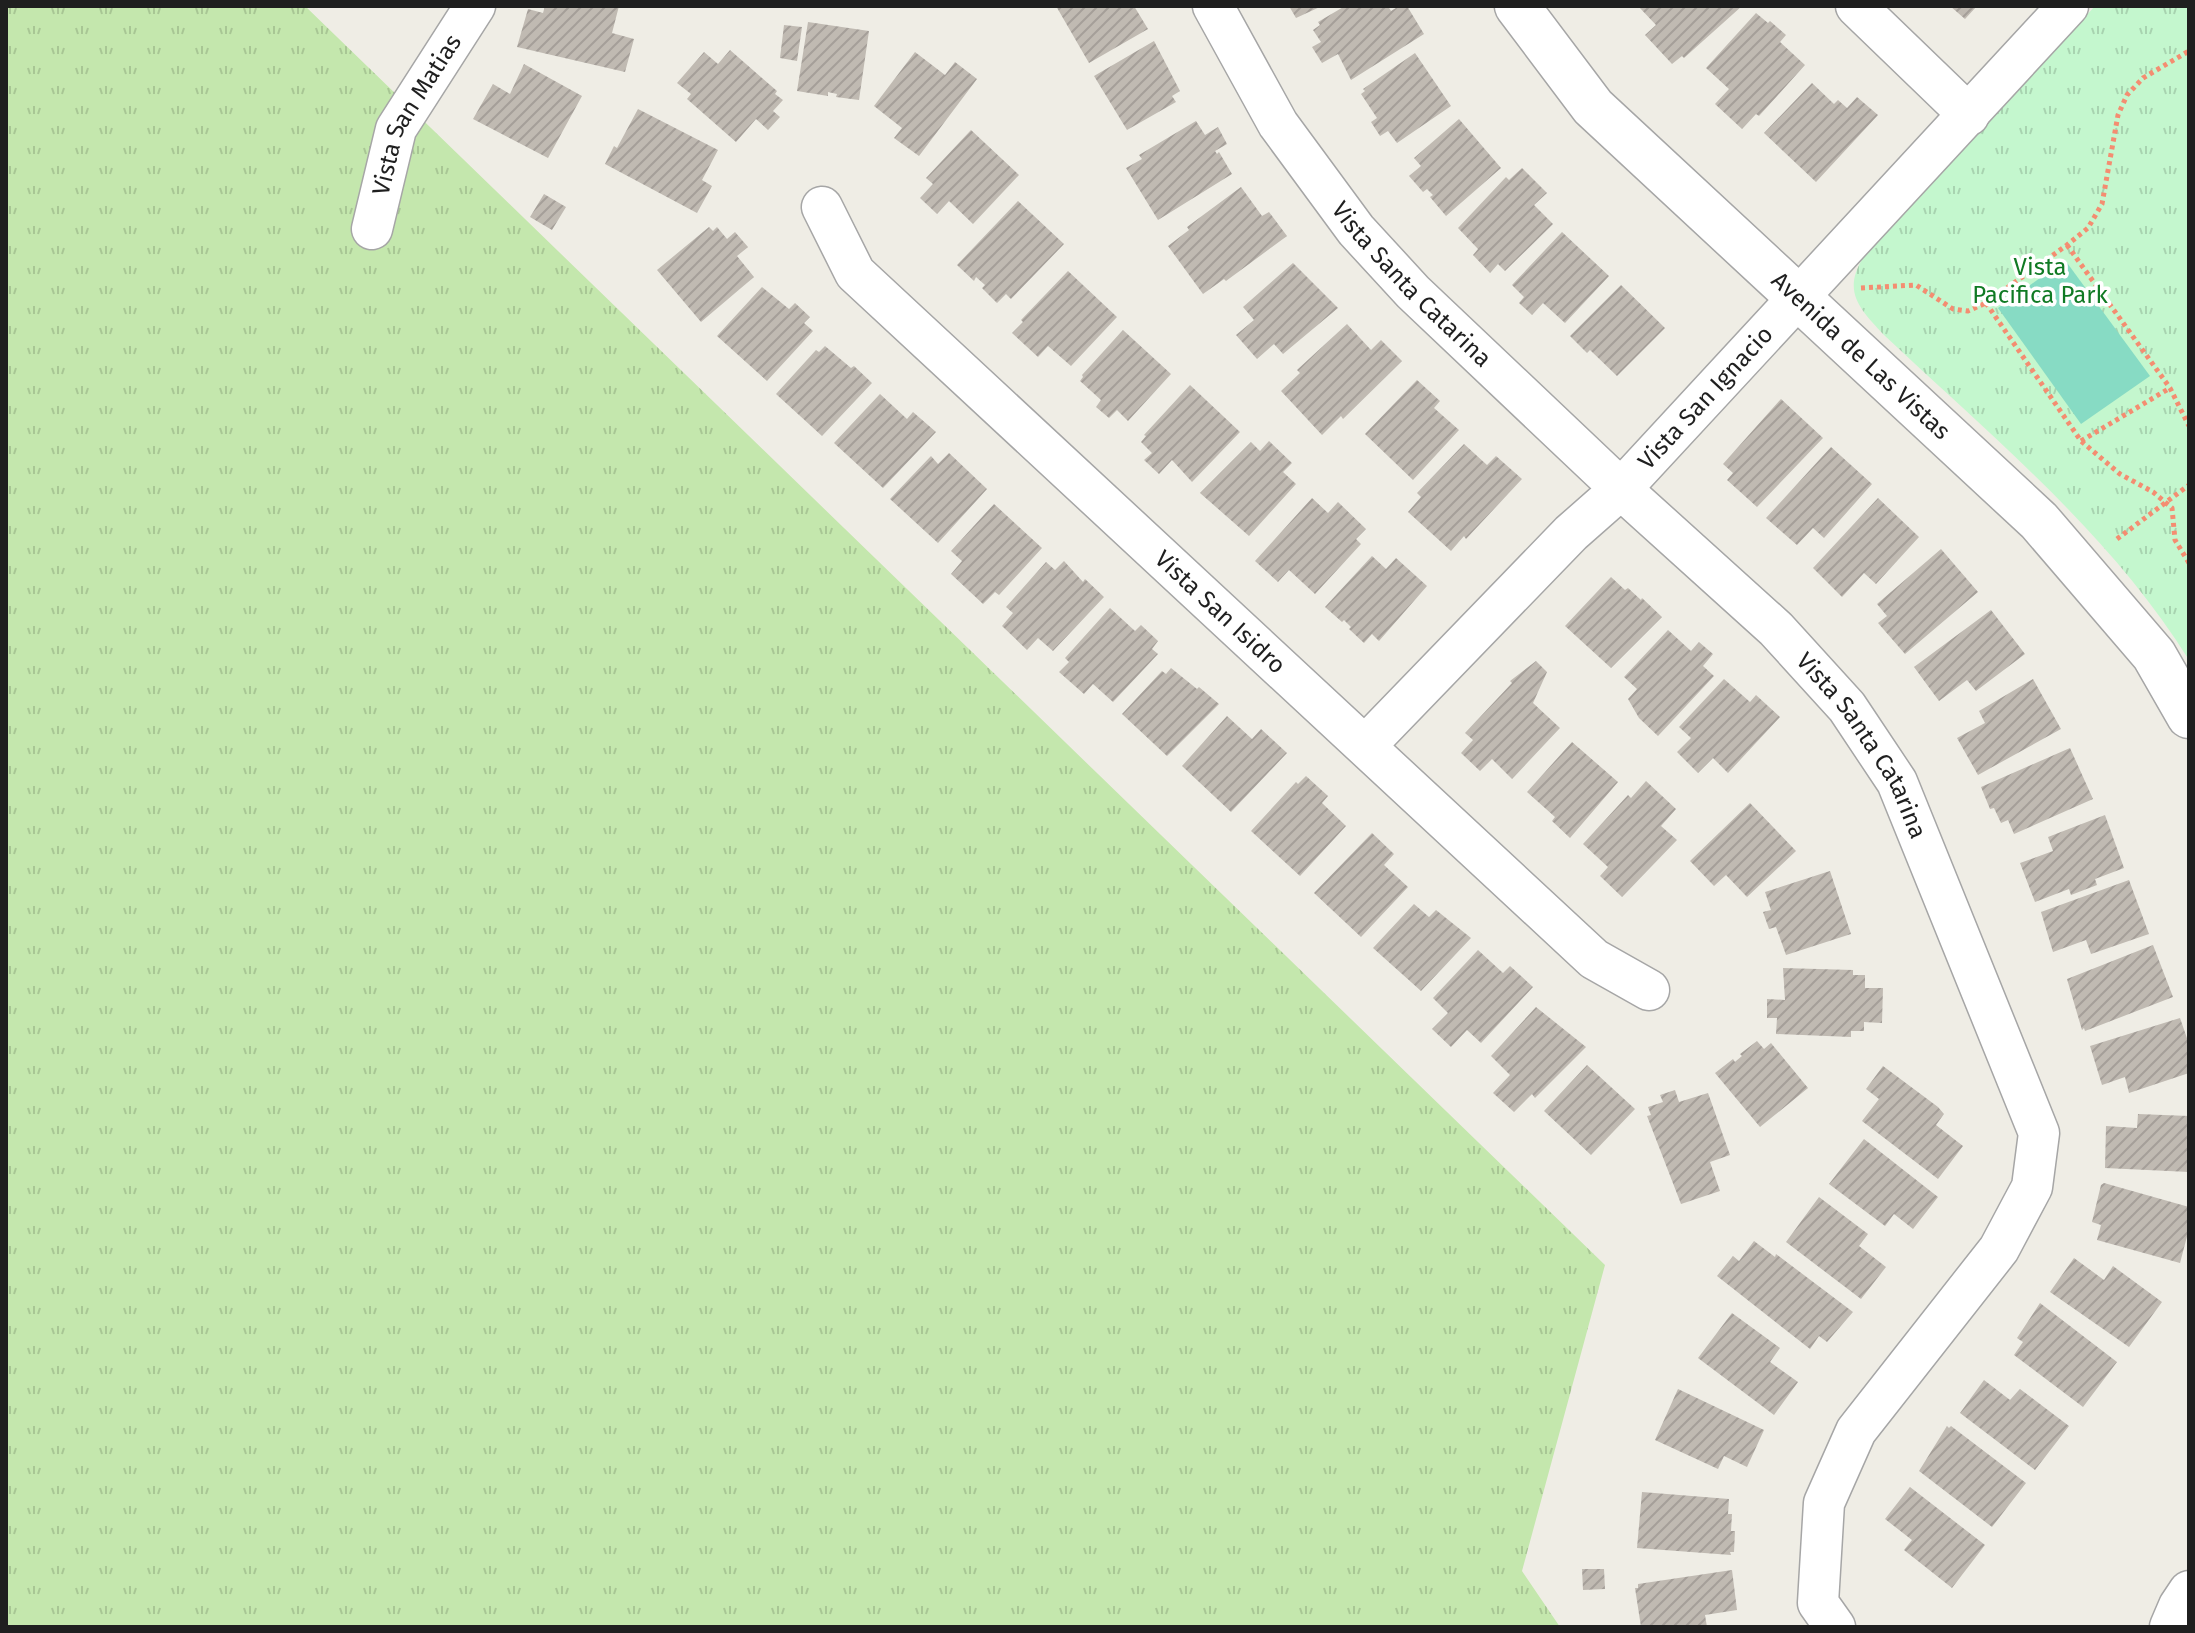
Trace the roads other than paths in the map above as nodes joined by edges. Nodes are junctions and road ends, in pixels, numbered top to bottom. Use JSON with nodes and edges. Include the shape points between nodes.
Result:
{"nodes":[{"id":1,"x":475,"y":6,"type":"edge"},
{"id":2,"x":1213,"y":6,"type":"edge"},
{"id":3,"x":1517,"y":6,"type":"edge"},
{"id":4,"x":1856,"y":6,"type":"edge"},
{"id":5,"x":2068,"y":6,"type":"edge"},
{"id":6,"x":1969,"y":115,"type":"junction"},
{"id":7,"x":822,"y":207,"type":"dead end"},
{"id":8,"x":372,"y":229,"type":"dead end"},
{"id":9,"x":1800,"y":298,"type":"junction"},
{"id":10,"x":1621,"y":489,"type":"junction"},
{"id":11,"x":2189,"y":716,"type":"edge"},
{"id":12,"x":1366,"y":745,"type":"junction"},
{"id":13,"x":1649,"y":990,"type":"dead end"},
{"id":14,"x":2189,"y":1591,"type":"edge"},
{"id":15,"x":1835,"y":1627,"type":"edge"},
{"id":16,"x":2170,"y":1627,"type":"edge"}],
"edges":[{"from":1,"to":8,"type":"street","name":"Vista San Matias","via":[[396,129]]},
{"from":2,"to":10,"type":"street","name":"Vista Santa Catarina","via":[[1278,124],[1356,230],[1413,292]]},
{"from":3,"to":9,"type":"street","name":"Avenida de Las Vistas","via":[[1593,107]]},
{"from":4,"to":6,"type":"street"},
{"from":5,"to":6,"type":"street","name":"Vista San Ignacio"},
{"from":6,"to":9,"type":"street","name":"Vista San Ignacio"},
{"from":7,"to":12,"type":"street","name":"Vista San Isidro","via":[[855,273]]},
{"from":9,"to":10,"type":"street","name":"Vista San Ignacio"},
{"from":9,"to":11,"type":"street","name":"Avenida de Las Vistas","via":[[2039,521],[2154,655]]},
{"from":10,"to":12,"type":"street","name":"Vista San Ignacio","via":[[1571,533]]},
{"from":10,"to":15,"type":"street","name":"Vista Santa Catarina","via":[[1776,629],[1847,707],[1897,782],[2039,1133],[2032,1187],[1999,1249],[1856,1431],[1824,1503],[1818,1603]]},
{"from":12,"to":13,"type":"street","name":"Vista San Isidro","via":[[1594,959]]},
{"from":14,"to":16,"type":"street"}]}
